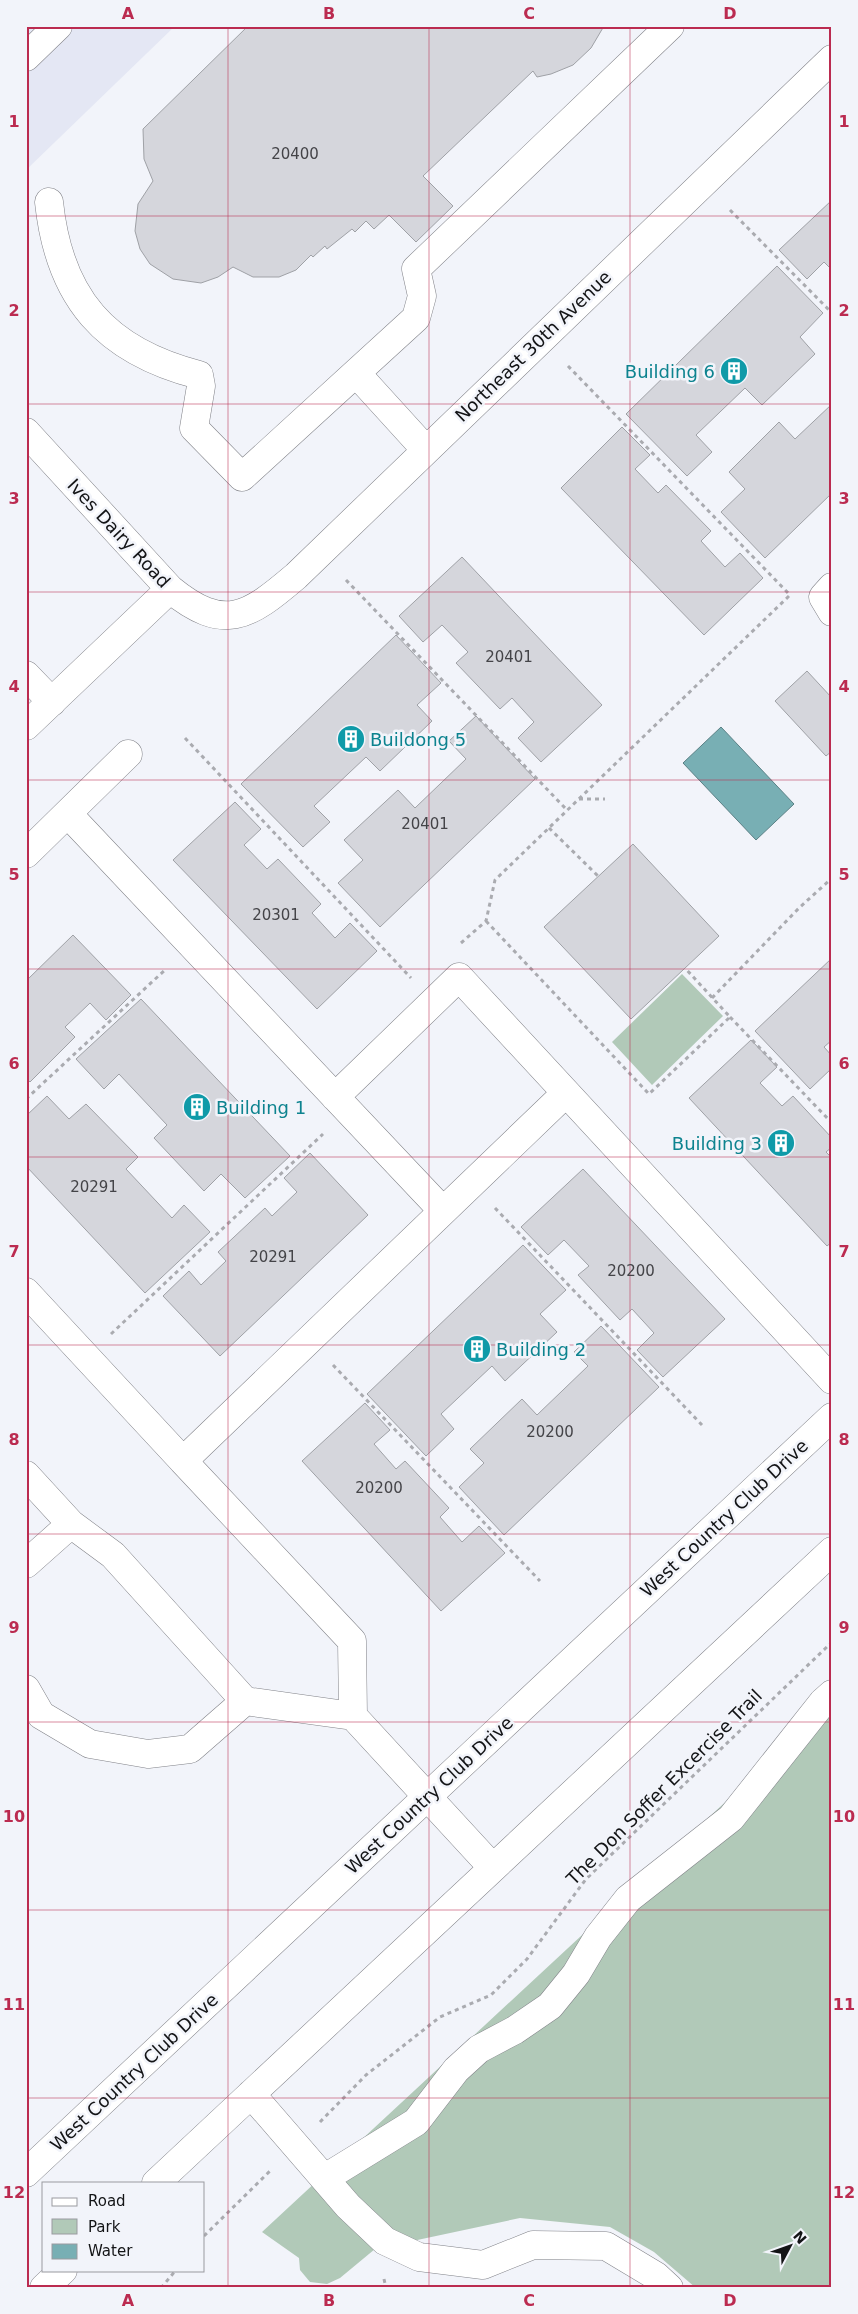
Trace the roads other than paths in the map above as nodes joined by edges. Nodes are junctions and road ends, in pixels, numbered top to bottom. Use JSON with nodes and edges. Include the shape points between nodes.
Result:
{"nodes":[{"id":1,"x":58,"y":26,"type":"edge"},
{"id":2,"x":670,"y":26,"type":"edge"},
{"id":3,"x":26,"y":57,"type":"edge"},
{"id":4,"x":832,"y":60,"type":"edge"},
{"id":5,"x":49,"y":202,"type":"dead end"},
{"id":6,"x":356,"y":373,"type":"junction"},
{"id":7,"x":26,"y":432,"type":"edge"},
{"id":8,"x":426,"y":450,"type":"junction"},
{"id":9,"x":832,"y":587,"type":"edge"},
{"id":10,"x":170,"y":589,"type":"junction"},
{"id":11,"x":832,"y":612,"type":"edge"},
{"id":12,"x":224,"y":616,"type":"joint"},
{"id":13,"x":26,"y":675,"type":"edge"},
{"id":14,"x":52,"y":702,"type":"junction"},
{"id":15,"x":26,"y":726,"type":"edge"},
{"id":16,"x":128,"y":754,"type":"dead end"},
{"id":17,"x":68,"y":814,"type":"junction"},
{"id":18,"x":26,"y":854,"type":"edge"},
{"id":19,"x":566,"y":1093,"type":"junction"},
{"id":20,"x":342,"y":1104,"type":"junction"},
{"id":21,"x":443,"y":1211,"type":"junction"},
{"id":22,"x":26,"y":1292,"type":"edge"},
{"id":23,"x":832,"y":1380,"type":"edge"},
{"id":24,"x":832,"y":1417,"type":"edge"},
{"id":25,"x":183,"y":1461,"type":"junction"},
{"id":26,"x":26,"y":1475,"type":"edge"},
{"id":27,"x":71,"y":1524,"type":"junction"},
{"id":28,"x":832,"y":1551,"type":"edge"},
{"id":29,"x":26,"y":1564,"type":"edge"},
{"id":30,"x":26,"y":1689,"type":"edge"},
{"id":31,"x":832,"y":1694,"type":"edge"},
{"id":32,"x":245,"y":1701,"type":"junction"},
{"id":33,"x":353,"y":1716,"type":"junction"},
{"id":34,"x":427,"y":1798,"type":"junction"},
{"id":35,"x":493,"y":1868,"type":"junction"},
{"id":36,"x":251,"y":2094,"type":"junction"},
{"id":37,"x":26,"y":2173,"type":"edge"},
{"id":38,"x":325,"y":2178,"type":"junction"},
{"id":39,"x":157,"y":2182,"type":"edge"},
{"id":40,"x":61,"y":2272,"type":"edge"},
{"id":41,"x":44,"y":2288,"type":"edge"},
{"id":42,"x":669,"y":2288,"type":"edge"}],
"edges":[{"from":1,"to":3,"type":"street"},
{"from":2,"to":6,"type":"street","via":[[416,269],[422,296],[416,318]]},
{"from":4,"to":8,"type":"street","name":"Northeast 30th Avenue"},
{"from":5,"to":6,"type":"street","via":[[54,241],[74,290],[93,316],[141,355],[169,367],[199,374],[201,386],[194,428],[242,477]]},
{"from":6,"to":8,"type":"street"},
{"from":7,"to":10,"type":"street","name":"Ives Dairy Road"},
{"from":8,"to":12,"type":"street","name":"Northeast 30th Avenue","via":[[274,595],[242,613]]},
{"from":9,"to":11,"type":"street","via":[[823,597]]},
{"from":10,"to":12,"type":"street","name":"Ives Dairy Road","via":[[194,608]]},
{"from":10,"to":14,"type":"street"},
{"from":13,"to":14,"type":"street"},
{"from":14,"to":15,"type":"street"},
{"from":16,"to":17,"type":"street"},
{"from":17,"to":18,"type":"street"},
{"from":17,"to":20,"type":"street"},
{"from":19,"to":20,"type":"street","via":[[458,977]]},
{"from":19,"to":21,"type":"street"},
{"from":19,"to":23,"type":"street"},
{"from":20,"to":21,"type":"street"},
{"from":21,"to":25,"type":"street"},
{"from":22,"to":25,"type":"street"},
{"from":24,"to":34,"type":"street","name":"West Country Club Drive"},
{"from":25,"to":33,"type":"street","via":[[352,1640]]},
{"from":26,"to":27,"type":"street"},
{"from":27,"to":29,"type":"street"},
{"from":27,"to":32,"type":"street","via":[[113,1555]]},
{"from":28,"to":35,"type":"street"},
{"from":30,"to":32,"type":"street","via":[[41,1715],[90,1744],[148,1754],[190,1749]]},
{"from":31,"to":38,"type":"street","via":[[731,1818],[628,1899],[550,2006],[480,2049],[456,2070],[416,2122]]},
{"from":32,"to":33,"type":"street"},
{"from":33,"to":34,"type":"street"},
{"from":34,"to":35,"type":"street"},
{"from":34,"to":37,"type":"street","name":"West Country Club Drive"},
{"from":35,"to":36,"type":"street"},
{"from":36,"to":38,"type":"street"},
{"from":36,"to":39,"type":"street"},
{"from":38,"to":42,"type":"street","via":[[348,2206],[385,2241],[419,2257],[483,2265],[533,2245],[606,2246],[656,2276]]},
{"from":40,"to":41,"type":"street"}]}
